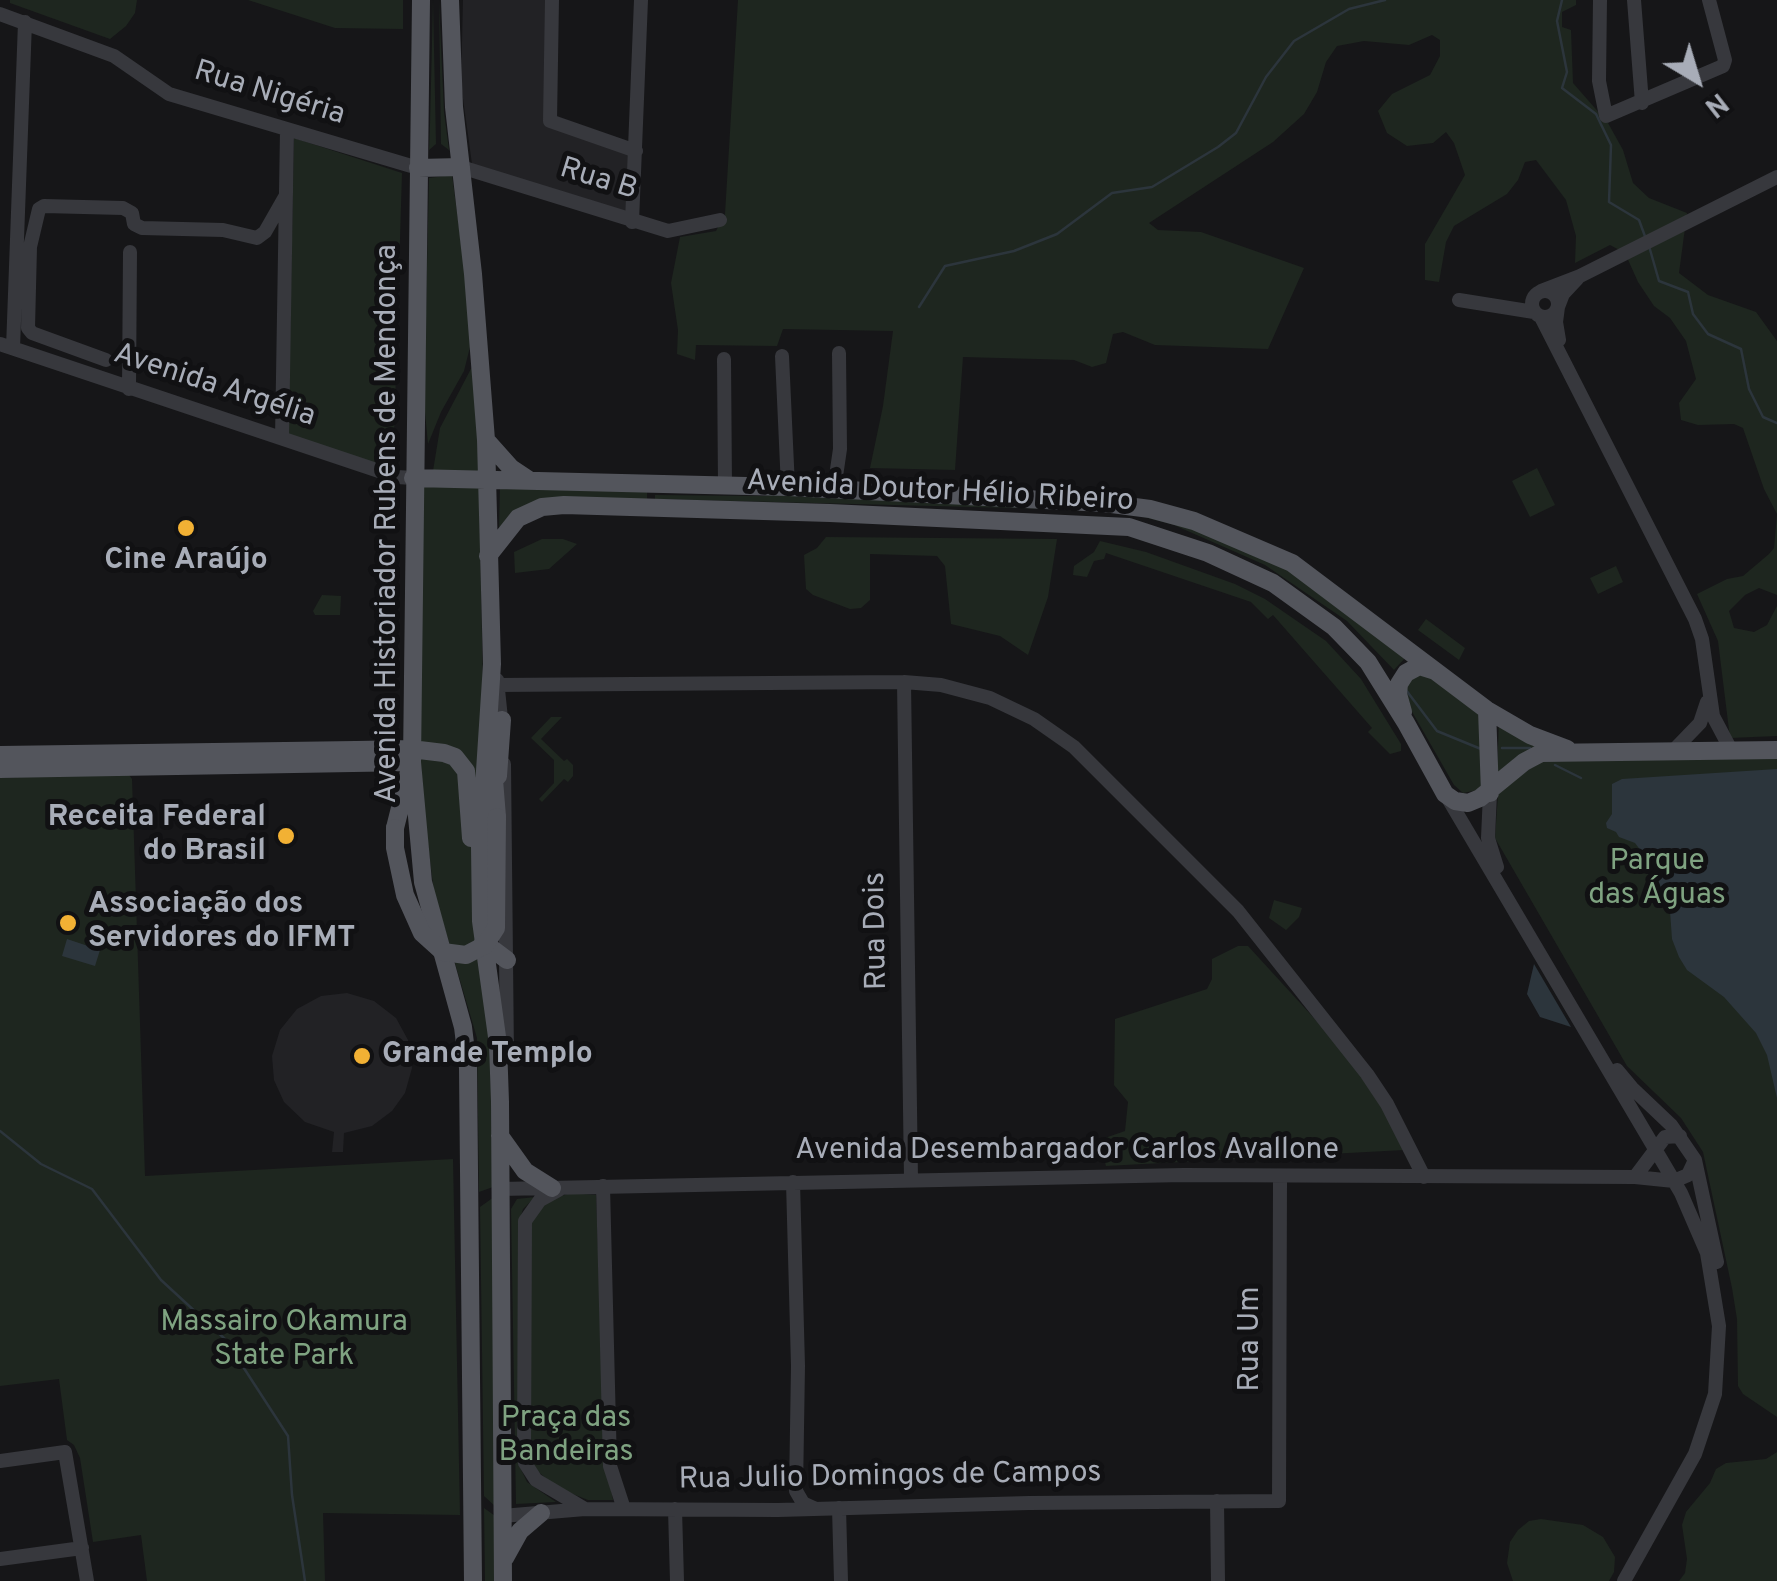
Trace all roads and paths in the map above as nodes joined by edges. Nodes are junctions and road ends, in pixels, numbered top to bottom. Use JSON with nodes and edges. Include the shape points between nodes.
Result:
{"nodes":[{"id":1,"x":420,"y":0,"type":"edge"},
{"id":2,"x":450,"y":0,"type":"edge"},
{"id":3,"x":552,"y":0,"type":"edge"},
{"id":4,"x":641,"y":0,"type":"edge"},
{"id":5,"x":1600,"y":0,"type":"edge"},
{"id":6,"x":1634,"y":0,"type":"edge"},
{"id":7,"x":1709,"y":0,"type":"edge"},
{"id":8,"x":0,"y":14,"type":"edge"},
{"id":9,"x":25,"y":22,"type":"junction"},
{"id":10,"x":1642,"y":102,"type":"junction"},
{"id":11,"x":286,"y":130,"type":"junction"},
{"id":12,"x":636,"y":151,"type":"junction"},
{"id":13,"x":460,"y":167,"type":"junction"},
{"id":14,"x":418,"y":168,"type":"junction"},
{"id":15,"x":1777,"y":177,"type":"edge"},
{"id":16,"x":284,"y":196,"type":"junction"},
{"id":17,"x":720,"y":220,"type":"dead end"},
{"id":18,"x":632,"y":222,"type":"junction"},
{"id":19,"x":130,"y":252,"type":"dead end"},
{"id":20,"x":1580,"y":276,"type":"junction"},
{"id":21,"x":1539,"y":292,"type":"junction"},
{"id":22,"x":1459,"y":300,"type":"dead end"},
{"id":23,"x":1482,"y":304,"type":"junction"},
{"id":24,"x":1558,"y":306,"type":"junction"},
{"id":25,"x":1537,"y":314,"type":"junction"},
{"id":26,"x":7,"y":346,"type":"edge"},
{"id":27,"x":839,"y":352,"type":"dead end"},
{"id":28,"x":782,"y":356,"type":"dead end"},
{"id":29,"x":724,"y":359,"type":"dead end"},
{"id":30,"x":106,"y":360,"type":"dead end"},
{"id":31,"x":1572,"y":374,"type":"junction"},
{"id":32,"x":129,"y":389,"type":"junction"},
{"id":33,"x":731,"y":402,"type":"dead end"},
{"id":34,"x":282,"y":438,"type":"junction"},
{"id":35,"x":486,"y":440,"type":"junction"},
{"id":36,"x":413,"y":478,"type":"junction"},
{"id":37,"x":487,"y":480,"type":"junction"},
{"id":38,"x":529,"y":481,"type":"junction"},
{"id":39,"x":649,"y":483,"type":"junction"},
{"id":40,"x":728,"y":486,"type":"junction"},
{"id":41,"x":788,"y":487,"type":"junction"},
{"id":42,"x":834,"y":490,"type":"junction"},
{"id":43,"x":650,"y":508,"type":"junction"},
{"id":44,"x":488,"y":556,"type":"junction"},
{"id":45,"x":1441,"y":672,"type":"junction"},
{"id":46,"x":904,"y":682,"type":"junction"},
{"id":47,"x":494,"y":686,"type":"junction"},
{"id":48,"x":1708,"y":692,"type":"junction"},
{"id":49,"x":1487,"y":710,"type":"junction"},
{"id":50,"x":502,"y":720,"type":"junction"},
{"id":51,"x":1406,"y":723,"type":"junction"},
{"id":52,"x":1731,"y":750,"type":"junction"},
{"id":53,"x":1777,"y":750,"type":"edge"},
{"id":54,"x":1672,"y":752,"type":"junction"},
{"id":55,"x":1576,"y":753,"type":"junction"},
{"id":56,"x":0,"y":756,"type":"edge"},
{"id":57,"x":412,"y":756,"type":"junction"},
{"id":58,"x":386,"y":762,"type":"junction"},
{"id":59,"x":0,"y":769,"type":"edge"},
{"id":60,"x":1490,"y":793,"type":"junction"},
{"id":61,"x":1445,"y":794,"type":"junction"},
{"id":62,"x":401,"y":796,"type":"junction"},
{"id":63,"x":496,"y":817,"type":"junction"},
{"id":64,"x":480,"y":867,"type":"junction"},
{"id":65,"x":483,"y":942,"type":"junction"},
{"id":66,"x":507,"y":960,"type":"junction"},
{"id":67,"x":500,"y":1102,"type":"junction"},
{"id":68,"x":500,"y":1136,"type":"junction"},
{"id":69,"x":1680,"y":1136,"type":"junction"},
{"id":70,"x":1656,"y":1150,"type":"junction"},
{"id":71,"x":1695,"y":1160,"type":"junction"},
{"id":72,"x":1424,"y":1177,"type":"junction"},
{"id":73,"x":1636,"y":1177,"type":"junction"},
{"id":74,"x":910,"y":1178,"type":"junction"},
{"id":75,"x":1280,"y":1178,"type":"junction"},
{"id":76,"x":1667,"y":1181,"type":"junction"},
{"id":77,"x":793,"y":1182,"type":"junction"},
{"id":78,"x":603,"y":1186,"type":"junction"},
{"id":79,"x":558,"y":1187,"type":"junction"},
{"id":80,"x":500,"y":1189,"type":"junction"},
{"id":81,"x":471,"y":1210,"type":"junction"},
{"id":82,"x":0,"y":1461,"type":"edge"},
{"id":83,"x":472,"y":1489,"type":"junction"},
{"id":84,"x":796,"y":1491,"type":"junction"},
{"id":85,"x":1217,"y":1501,"type":"junction"},
{"id":86,"x":1280,"y":1501,"type":"joint"},
{"id":87,"x":838,"y":1508,"type":"junction"},
{"id":88,"x":585,"y":1509,"type":"junction"},
{"id":89,"x":676,"y":1509,"type":"junction"},
{"id":90,"x":816,"y":1509,"type":"junction"},
{"id":91,"x":624,"y":1510,"type":"junction"},
{"id":92,"x":778,"y":1510,"type":"junction"},
{"id":93,"x":540,"y":1513,"type":"junction"},
{"id":94,"x":502,"y":1516,"type":"junction"},
{"id":95,"x":82,"y":1548,"type":"junction"},
{"id":96,"x":0,"y":1560,"type":"edge"},
{"id":97,"x":503,"y":1572,"type":"edge"},
{"id":98,"x":86,"y":1581,"type":"edge"},
{"id":99,"x":473,"y":1581,"type":"edge"},
{"id":100,"x":676,"y":1581,"type":"edge"},
{"id":101,"x":841,"y":1581,"type":"edge"},
{"id":102,"x":1218,"y":1581,"type":"edge"},
{"id":103,"x":1624,"y":1581,"type":"edge"},
{"id":104,"x":1635,"y":1581,"type":"edge"}],
"edges":[{"from":1,"to":14,"type":"main road","name":"Avenida Historiador Rubens de Mendonça"},
{"from":2,"to":13,"type":"main road"},
{"from":3,"to":12,"type":"street","via":[[550,121]]},
{"from":4,"to":12,"type":"street"},
{"from":5,"to":10,"type":"street","via":[[1598,81],[1606,116]]},
{"from":6,"to":10,"type":"street"},
{"from":7,"to":10,"type":"street","via":[[1723,66]]},
{"from":8,"to":9,"type":"street","name":"Rua Nigéria"},
{"from":9,"to":11,"type":"street","name":"Rua Nigéria","via":[[121,59],[169,94]]},
{"from":9,"to":26,"type":"street"},
{"from":11,"to":14,"type":"street","name":"Rua Nigéria"},
{"from":11,"to":16,"type":"street"},
{"from":12,"to":18,"type":"street"},
{"from":13,"to":14,"type":"main road"},
{"from":13,"to":18,"type":"street","name":"Rua B"},
{"from":13,"to":35,"type":"main road"},
{"from":14,"to":36,"type":"main road","name":"Avenida Historiador Rubens de Mendonça"},
{"from":15,"to":20,"type":"street"},
{"from":16,"to":30,"type":"street","via":[[257,238],[205,228],[142,228],[124,208],[39,209],[30,247],[28,328]]},
{"from":16,"to":34,"type":"street"},
{"from":17,"to":18,"type":"street","name":"Rua B","via":[[668,231]]},
{"from":19,"to":32,"type":"street"},
{"from":20,"to":21,"type":"street"},
{"from":20,"to":24,"type":"street"},
{"from":21,"to":23,"type":"street"},
{"from":21,"to":24,"type":"street","via":[[1554,294]]},
{"from":21,"to":25,"type":"street","via":[[1532,300]]},
{"from":22,"to":23,"type":"street"},
{"from":23,"to":25,"type":"street"},
{"from":24,"to":25,"type":"street","via":[[1553,314]]},
{"from":24,"to":31,"type":"street","via":[[1558,336]]},
{"from":25,"to":31,"type":"street"},
{"from":26,"to":32,"type":"street","name":"Avenida Argélia"},
{"from":27,"to":42,"type":"street"},
{"from":28,"to":41,"type":"street"},
{"from":29,"to":40,"type":"street"},
{"from":31,"to":48,"type":"street","via":[[1695,619]]},
{"from":32,"to":34,"type":"street","name":"Avenida Argélia"},
{"from":33,"to":40,"type":"street"},
{"from":34,"to":36,"type":"street","name":"Avenida Argélia"},
{"from":35,"to":37,"type":"main road"},
{"from":35,"to":38,"type":"main road"},
{"from":36,"to":37,"type":"main road","name":"Avenida Doutor Hélio Ribeiro"},
{"from":36,"to":57,"type":"main road","name":"Avenida Historiador Rubens de Mendonça"},
{"from":37,"to":38,"type":"main road","name":"Avenida Doutor Hélio Ribeiro"},
{"from":37,"to":44,"type":"main road"},
{"from":38,"to":39,"type":"main road","name":"Avenida Doutor Hélio Ribeiro"},
{"from":39,"to":40,"type":"main road","name":"Avenida Doutor Hélio Ribeiro"},
{"from":39,"to":43,"type":"main road"},
{"from":40,"to":41,"type":"main road","name":"Avenida Doutor Hélio Ribeiro"},
{"from":41,"to":42,"type":"main road","name":"Avenida Doutor Hélio Ribeiro"},
{"from":42,"to":45,"type":"main road","name":"Avenida Doutor Hélio Ribeiro","via":[[1104,503],[1194,521],[1292,563]]},
{"from":43,"to":44,"type":"main road","name":"Avenida Doutor Hélio Ribeiro","via":[[542,507],[518,518]]},
{"from":43,"to":51,"type":"main road","name":"Avenida Doutor Hélio Ribeiro","via":[[1094,524],[1150,532],[1298,599],[1368,662]]},
{"from":44,"to":47,"type":"main road"},
{"from":45,"to":49,"type":"main road","name":"Avenida Doutor Hélio Ribeiro"},
{"from":45,"to":51,"type":"main road","via":[[1420,666],[1406,673],[1398,694]]},
{"from":46,"to":47,"type":"street"},
{"from":46,"to":72,"type":"street","via":[[1010,706],[1055,732],[1099,771],[1238,911],[1367,1074]]},
{"from":46,"to":74,"type":"street","name":"Rua Dois"},
{"from":47,"to":50,"type":"street"},
{"from":47,"to":63,"type":"main road"},
{"from":47,"to":64,"type":"main road"},
{"from":48,"to":52,"type":"street"},
{"from":48,"to":54,"type":"street","via":[[1700,724]]},
{"from":49,"to":55,"type":"main road","name":"Avenida Doutor Hélio Ribeiro"},
{"from":49,"to":60,"type":"main road"},
{"from":50,"to":63,"type":"main road"},
{"from":50,"to":66,"type":"street"},
{"from":51,"to":61,"type":"main road","name":"Avenida Doutor Hélio Ribeiro"},
{"from":52,"to":53,"type":"main road","name":"Avenida Doutor Hélio Ribeiro"},
{"from":52,"to":54,"type":"main road","name":"Avenida Doutor Hélio Ribeiro"},
{"from":54,"to":55,"type":"main road","name":"Avenida Doutor Hélio Ribeiro"},
{"from":55,"to":60,"type":"main road","name":"Avenida Doutor Hélio Ribeiro","via":[[1541,754]]},
{"from":56,"to":57,"type":"main road"},
{"from":57,"to":58,"type":"main road"},
{"from":57,"to":62,"type":"main road"},
{"from":57,"to":64,"type":"main road","via":[[450,754],[462,764]]},
{"from":57,"to":81,"type":"main road","name":"Avenida Historiador Rubens de Mendonça","via":[[423,882],[463,1027]]},
{"from":58,"to":59,"type":"main road"},
{"from":58,"to":62,"type":"main road"},
{"from":60,"to":61,"type":"main road","via":[[1468,802]]},
{"from":60,"to":69,"type":"street","via":[[1494,862],[1620,1075]]},
{"from":61,"to":70,"type":"street"},
{"from":62,"to":63,"type":"main road","bridge":true,"via":[[395,848],[402,884],[422,933],[443,952],[466,955],[496,928]]},
{"from":64,"to":65,"type":"main road"},
{"from":65,"to":66,"type":"main road"},
{"from":65,"to":67,"type":"main road"},
{"from":66,"to":67,"type":"street"},
{"from":67,"to":68,"type":"main road"},
{"from":68,"to":79,"type":"main road","via":[[526,1171]]},
{"from":68,"to":80,"type":"main road"},
{"from":69,"to":70,"type":"street","via":[[1669,1135]]},
{"from":69,"to":71,"type":"street"},
{"from":70,"to":73,"type":"street"},
{"from":70,"to":76,"type":"street"},
{"from":71,"to":76,"type":"street","via":[[1688,1175]]},
{"from":71,"to":104,"type":"street","via":[[1726,1320],[1723,1392],[1701,1458]]},
{"from":72,"to":73,"type":"street","name":"Avenida Desembargador Carlos Avallone"},
{"from":72,"to":75,"type":"street","name":"Avenida Desembargador Carlos Avallone"},
{"from":73,"to":76,"type":"street","name":"Avenida Desembargador Carlos Avallone"},
{"from":74,"to":75,"type":"street","name":"Avenida Desembargador Carlos Avallone"},
{"from":74,"to":77,"type":"street","name":"Avenida Desembargador Carlos Avallone"},
{"from":75,"to":86,"type":"street","name":"Rua Um"},
{"from":76,"to":103,"type":"street","via":[[1689,1209],[1707,1253],[1719,1326],[1715,1394],[1695,1454]]},
{"from":77,"to":78,"type":"street","name":"Avenida Desembargador Carlos Avallone"},
{"from":77,"to":84,"type":"street"},
{"from":78,"to":79,"type":"street","name":"Avenida Desembargador Carlos Avallone"},
{"from":78,"to":91,"type":"street","via":[[610,1466]]},
{"from":79,"to":80,"type":"street","name":"Avenida Desembargador Carlos Avallone"},
{"from":79,"to":88,"type":"street","via":[[525,1221],[524,1453],[536,1480]]},
{"from":80,"to":81,"type":"main road","via":[[482,1195]]},
{"from":80,"to":94,"type":"main road"},
{"from":81,"to":83,"type":"main road","name":"Avenida Historiador Rubens de Mendonça"},
{"from":82,"to":95,"type":"street","via":[[65,1452]]},
{"from":83,"to":94,"type":"main road"},
{"from":83,"to":99,"type":"main road","name":"Avenida Historiador Rubens de Mendonça"},
{"from":84,"to":90,"type":"street"},
{"from":84,"to":92,"type":"street"},
{"from":85,"to":86,"type":"street","name":"Rua Julio Domingos de Campos"},
{"from":85,"to":87,"type":"street","name":"Rua Julio Domingos de Campos"},
{"from":85,"to":102,"type":"street"},
{"from":87,"to":90,"type":"street","name":"Rua Julio Domingos de Campos"},
{"from":87,"to":101,"type":"street"},
{"from":88,"to":91,"type":"street","name":"Rua Julio Domingos de Campos"},
{"from":88,"to":93,"type":"street","name":"Rua Julio Domingos de Campos"},
{"from":89,"to":91,"type":"street","name":"Rua Julio Domingos de Campos"},
{"from":89,"to":92,"type":"street","name":"Rua Julio Domingos de Campos"},
{"from":89,"to":100,"type":"street"},
{"from":90,"to":92,"type":"street","name":"Rua Julio Domingos de Campos"},
{"from":93,"to":94,"type":"street","name":"Rua Julio Domingos de Campos"},
{"from":93,"to":97,"type":"main road","via":[[520,1531]]},
{"from":94,"to":97,"type":"main road"},
{"from":95,"to":96,"type":"street"},
{"from":95,"to":98,"type":"street"}]}
